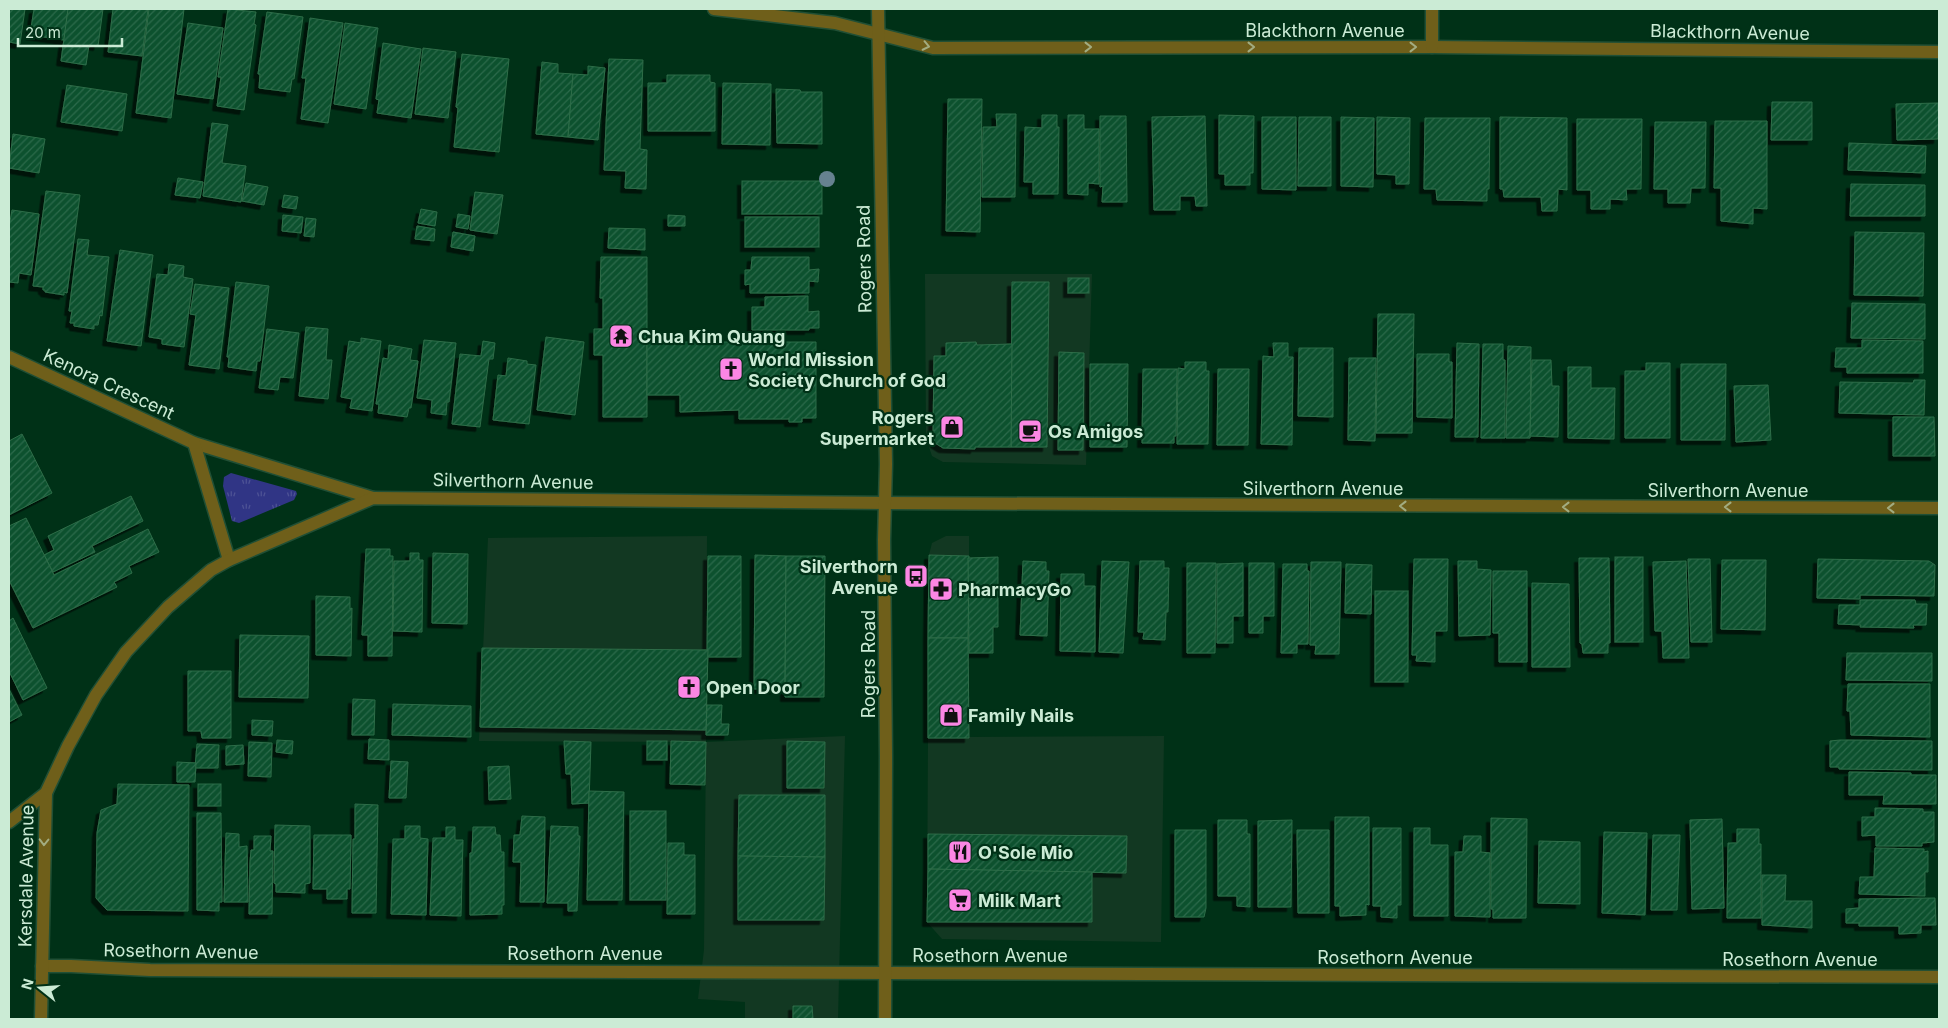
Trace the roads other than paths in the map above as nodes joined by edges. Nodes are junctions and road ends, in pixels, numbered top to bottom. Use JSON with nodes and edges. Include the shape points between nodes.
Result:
{"nodes":[{"id":1,"x":714,"y":9,"type":"edge"},
{"id":2,"x":878,"y":9,"type":"edge"},
{"id":3,"x":1432,"y":9,"type":"edge"},
{"id":4,"x":878,"y":34,"type":"junction"},
{"id":5,"x":1432,"y":47,"type":"junction"},
{"id":6,"x":1939,"y":52,"type":"edge"},
{"id":7,"x":9,"y":357,"type":"edge"},
{"id":8,"x":194,"y":443,"type":"junction"},
{"id":9,"x":373,"y":498,"type":"junction"},
{"id":10,"x":886,"y":503,"type":"junction"},
{"id":11,"x":1939,"y":508,"type":"edge"},
{"id":12,"x":229,"y":560,"type":"junction"},
{"id":13,"x":46,"y":793,"type":"junction"},
{"id":14,"x":9,"y":822,"type":"edge"},
{"id":15,"x":42,"y":966,"type":"junction"},
{"id":16,"x":886,"y":972,"type":"junction"},
{"id":17,"x":1939,"y":977,"type":"edge"},
{"id":18,"x":41,"y":1019,"type":"edge"},
{"id":19,"x":884,"y":1019,"type":"edge"}],
"edges":[{"from":1,"to":4,"type":"street","name":"Blackthorn Avenue","via":[[835,23]]},
{"from":2,"to":4,"type":"street","name":"Rogers Road"},
{"from":3,"to":5,"type":"street"},
{"from":4,"to":5,"type":"street","name":"Blackthorn Avenue","one_way":true,"via":[[933,48]]},
{"from":4,"to":10,"type":"street","name":"Rogers Road"},
{"from":5,"to":6,"type":"street","name":"Blackthorn Avenue"},
{"from":7,"to":8,"type":"street","name":"Kenora Crescent"},
{"from":8,"to":9,"type":"street","name":"Kenora Crescent"},
{"from":8,"to":12,"type":"street"},
{"from":9,"to":10,"type":"street","name":"Silverthorn Avenue"},
{"from":9,"to":12,"type":"street","name":"Silverthorn Avenue"},
{"from":11,"to":10,"type":"street","name":"Silverthorn Avenue","one_way":true},
{"from":10,"to":16,"type":"street","name":"Rogers Road"},
{"from":12,"to":13,"type":"street","name":"Silverthorn Avenue","via":[[211,570],[174,602],[126,652],[96,695]]},
{"from":13,"to":14,"type":"street","name":"Silverthorn Avenue"},
{"from":13,"to":15,"type":"street","name":"Kersdale Avenue","one_way":true},
{"from":15,"to":16,"type":"street","name":"Rosethorn Avenue","via":[[167,970]]},
{"from":15,"to":18,"type":"street","name":"Kersdale Avenue"},
{"from":16,"to":17,"type":"street","name":"Rosethorn Avenue"},
{"from":16,"to":19,"type":"street","name":"Rogers Road"}]}
